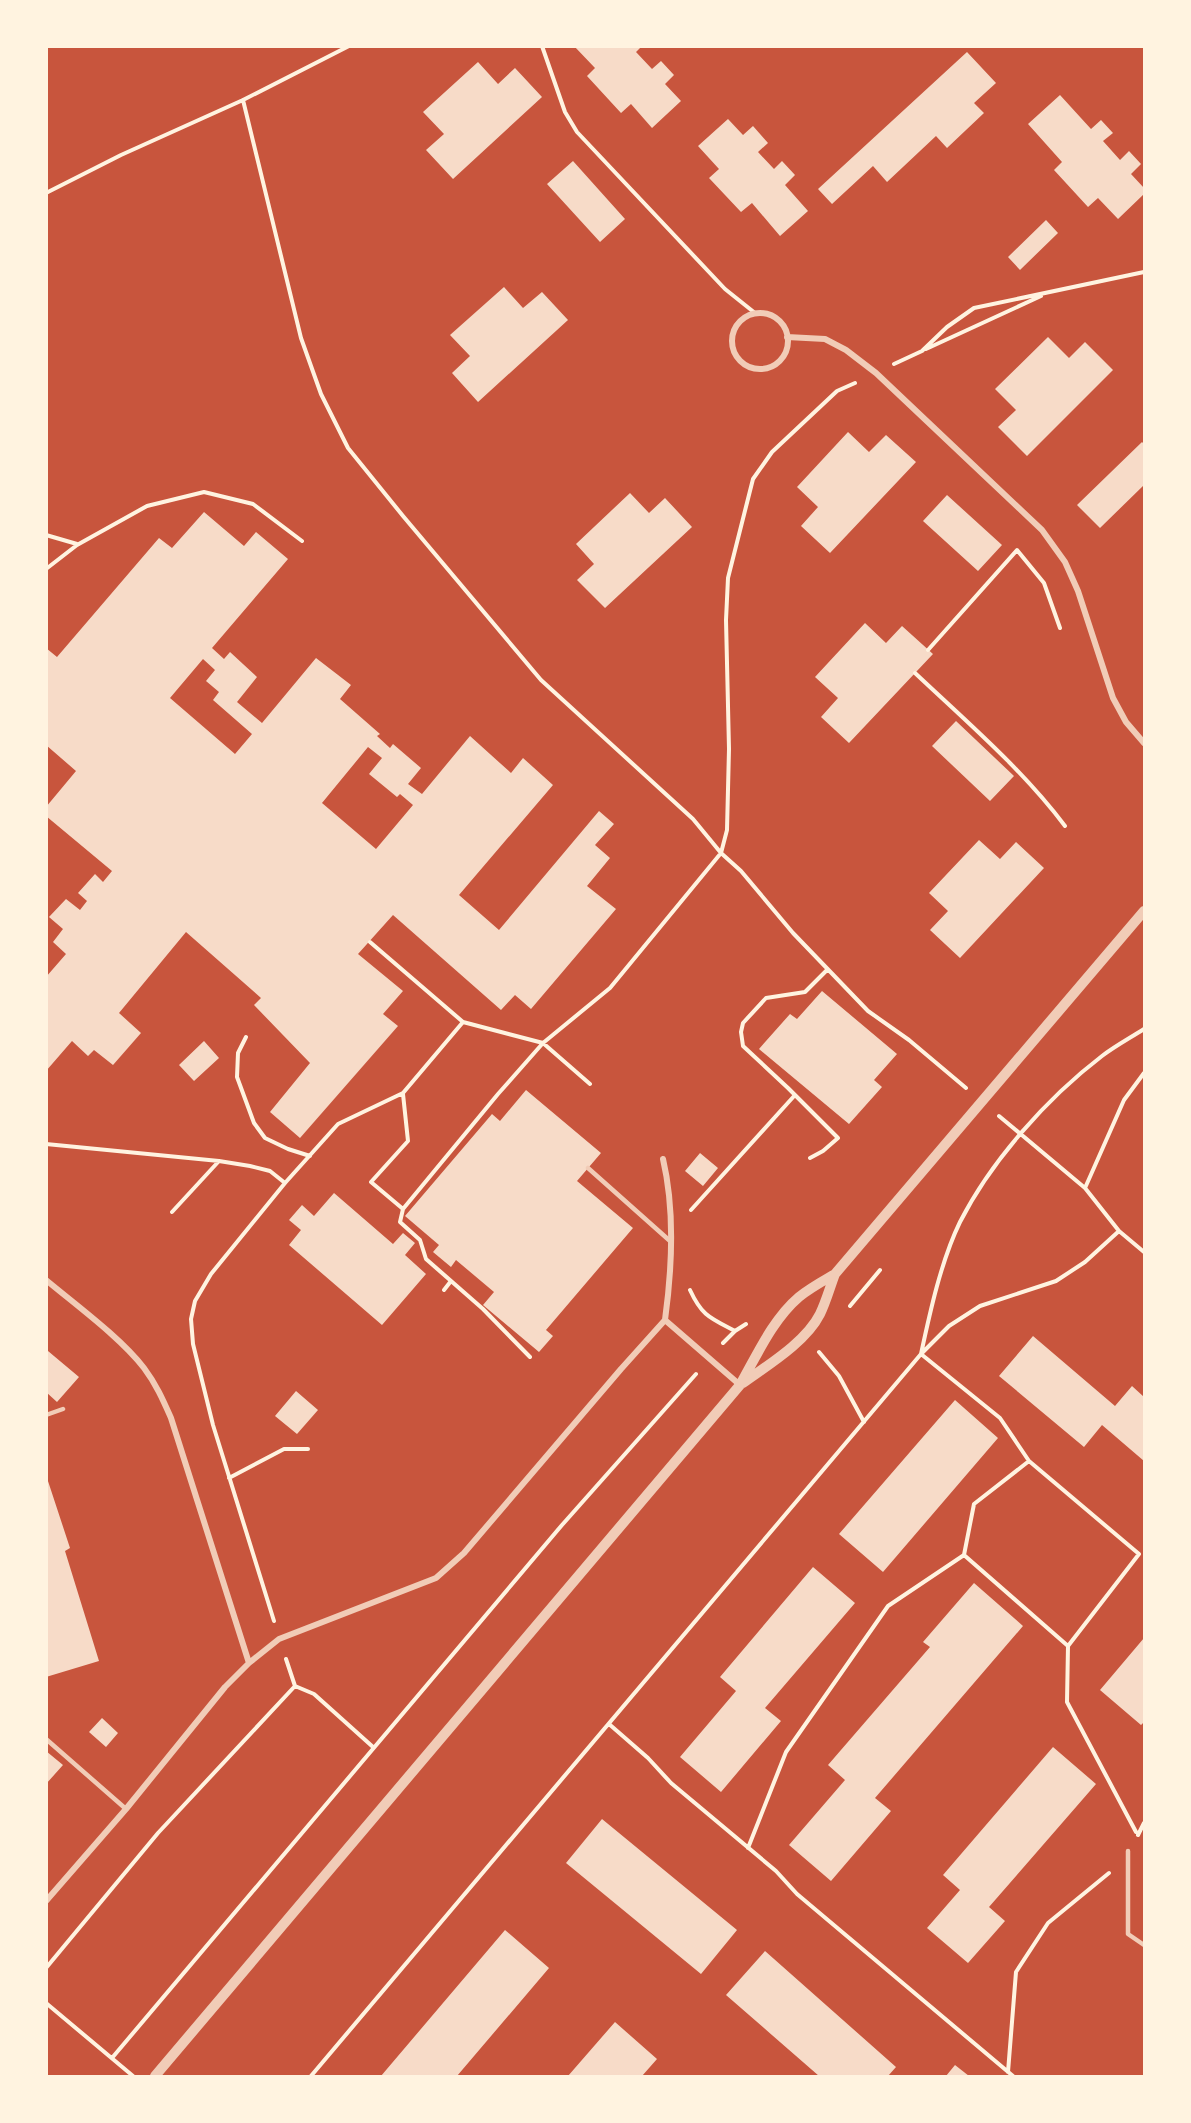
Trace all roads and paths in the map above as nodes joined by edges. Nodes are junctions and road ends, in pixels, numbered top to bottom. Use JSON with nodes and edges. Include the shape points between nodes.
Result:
{"nodes":[{"id":1,"x":349,"y":46,"type":"edge"},
{"id":2,"x":542,"y":46,"type":"edge"},
{"id":3,"x":243,"y":100,"type":"junction"},
{"id":4,"x":46,"y":193,"type":"edge"},
{"id":5,"x":1144,"y":272,"type":"edge"},
{"id":6,"x":1048,"y":292,"type":"junction"},
{"id":7,"x":755,"y":313,"type":"junction"},
{"id":8,"x":787,"y":337,"type":"junction"},
{"id":9,"x":922,"y":351,"type":"junction"},
{"id":10,"x":876,"y":373,"type":"junction"},
{"id":11,"x":46,"y":535,"type":"edge"},
{"id":12,"x":302,"y":541,"type":"dead end"},
{"id":13,"x":78,"y":545,"type":"junction"},
{"id":14,"x":46,"y":569,"type":"edge"},
{"id":15,"x":1060,"y":628,"type":"dead end"},
{"id":16,"x":928,"y":650,"type":"dead end"},
{"id":17,"x":915,"y":673,"type":"dead end"},
{"id":18,"x":1144,"y":743,"type":"edge"},
{"id":19,"x":1065,"y":826,"type":"dead end"},
{"id":20,"x":721,"y":853,"type":"junction"},
{"id":21,"x":1144,"y":911,"type":"edge"},
{"id":22,"x":370,"y":942,"type":"dead end"},
{"id":23,"x":827,"y":970,"type":"junction"},
{"id":24,"x":463,"y":1022,"type":"junction"},
{"id":25,"x":1144,"y":1029,"type":"edge"},
{"id":26,"x":246,"y":1037,"type":"dead end"},
{"id":27,"x":909,"y":1040,"type":"dead end"},
{"id":28,"x":543,"y":1043,"type":"junction"},
{"id":29,"x":1144,"y":1073,"type":"edge"},
{"id":30,"x":590,"y":1084,"type":"dead end"},
{"id":31,"x":403,"y":1093,"type":"junction"},
{"id":32,"x":795,"y":1095,"type":"junction"},
{"id":33,"x":46,"y":1144,"type":"edge"},
{"id":34,"x":310,"y":1156,"type":"junction"},
{"id":35,"x":810,"y":1158,"type":"dead end"},
{"id":36,"x":663,"y":1160,"type":"dead end"},
{"id":37,"x":219,"y":1161,"type":"junction"},
{"id":38,"x":588,"y":1168,"type":"dead end"},
{"id":39,"x":1060,"y":1169,"type":"dead end"},
{"id":40,"x":285,"y":1183,"type":"junction"},
{"id":41,"x":1085,"y":1188,"type":"junction"},
{"id":42,"x":403,"y":1209,"type":"junction"},
{"id":43,"x":172,"y":1212,"type":"dead end"},
{"id":44,"x":669,"y":1225,"type":"junction"},
{"id":45,"x":1119,"y":1231,"type":"junction"},
{"id":46,"x":670,"y":1241,"type":"junction"},
{"id":47,"x":1144,"y":1252,"type":"edge"},
{"id":48,"x":835,"y":1274,"type":"junction"},
{"id":49,"x":46,"y":1280,"type":"edge"},
{"id":50,"x":451,"y":1281,"type":"junction"},
{"id":51,"x":444,"y":1290,"type":"dead end"},
{"id":52,"x":665,"y":1320,"type":"junction"},
{"id":53,"x":735,"y":1331,"type":"dead end"},
{"id":54,"x":921,"y":1354,"type":"junction"},
{"id":55,"x":530,"y":1357,"type":"dead end"},
{"id":56,"x":710,"y":1358,"type":"junction"},
{"id":57,"x":740,"y":1385,"type":"junction"},
{"id":58,"x":63,"y":1409,"type":"dead end"},
{"id":59,"x":46,"y":1415,"type":"edge"},
{"id":60,"x":308,"y":1449,"type":"dead end"},
{"id":61,"x":1029,"y":1461,"type":"junction"},
{"id":62,"x":229,"y":1478,"type":"junction"},
{"id":63,"x":964,"y":1555,"type":"junction"},
{"id":64,"x":279,"y":1639,"type":"junction"},
{"id":65,"x":1068,"y":1646,"type":"junction"},
{"id":66,"x":249,"y":1663,"type":"junction"},
{"id":67,"x":295,"y":1686,"type":"junction"},
{"id":68,"x":609,"y":1724,"type":"junction"},
{"id":69,"x":46,"y":1739,"type":"edge"},
{"id":70,"x":373,"y":1747,"type":"junction"},
{"id":71,"x":126,"y":1809,"type":"junction"},
{"id":72,"x":1138,"y":1835,"type":"dead end"},
{"id":73,"x":748,"y":1848,"type":"junction"},
{"id":74,"x":1128,"y":1851,"type":"dead end"},
{"id":75,"x":1128,"y":1857,"type":"junction"},
{"id":76,"x":46,"y":1901,"type":"edge"},
{"id":77,"x":1144,"y":1945,"type":"edge"},
{"id":78,"x":46,"y":1968,"type":"edge"},
{"id":79,"x":46,"y":2003,"type":"edge"},
{"id":80,"x":112,"y":2058,"type":"junction"},
{"id":81,"x":1008,"y":2072,"type":"junction"},
{"id":82,"x":134,"y":2076,"type":"edge"},
{"id":83,"x":155,"y":2076,"type":"edge"},
{"id":84,"x":311,"y":2076,"type":"edge"},
{"id":85,"x":1013,"y":2076,"type":"edge"}],
"edges":[{"from":1,"to":3,"type":"path"},
{"from":2,"to":7,"type":"path","via":[[565,112],[578,132],[725,290]]},
{"from":3,"to":4,"type":"path"},
{"from":3,"to":20,"type":"path","via":[[301,338],[321,394],[348,448],[541,680],[693,819]]},
{"from":5,"to":6,"type":"path"},
{"from":6,"to":9,"type":"path"},
{"from":6,"to":9,"type":"path","via":[[974,308]]},
{"from":7,"to":8,"type":"street","via":[[780,321]]},
{"from":7,"to":8,"type":"street","via":[[746,316],[734,330],[733,348],[743,363],[760,369],[777,362],[784,356]]},
{"from":8,"to":10,"type":"street","via":[[825,339]]},
{"from":9,"to":10,"type":"path"},
{"from":10,"to":18,"type":"street","via":[[1042,530],[1065,562],[1078,591],[1113,698]]},
{"from":10,"to":20,"type":"path","via":[[837,391],[772,452],[753,479],[728,578],[727,830]]},
{"from":11,"to":13,"type":"path"},
{"from":12,"to":13,"type":"path","via":[[253,504],[204,492],[147,506]]},
{"from":13,"to":14,"type":"path"},
{"from":15,"to":16,"type":"path","via":[[1044,583],[1017,550]]},
{"from":17,"to":19,"type":"path","via":[[1020,772]]},
{"from":20,"to":23,"type":"path"},
{"from":20,"to":28,"type":"path","via":[[610,988]]},
{"from":21,"to":48,"type":"street"},
{"from":22,"to":24,"type":"path"},
{"from":23,"to":27,"type":"path","via":[[868,1011]]},
{"from":23,"to":32,"type":"path","via":[[805,992],[766,998],[743,1023],[743,1046]]},
{"from":24,"to":28,"type":"path"},
{"from":24,"to":31,"type":"path"},
{"from":25,"to":54,"type":"path","via":[[1103,1056],[1053,1098],[992,1170],[960,1224]]},
{"from":26,"to":34,"type":"path","via":[[238,1053],[237,1077],[254,1123],[265,1138]]},
{"from":28,"to":30,"type":"path"},
{"from":28,"to":42,"type":"path"},
{"from":29,"to":41,"type":"path","via":[[1124,1100]]},
{"from":31,"to":34,"type":"path","via":[[338,1124]]},
{"from":31,"to":42,"type":"path","via":[[408,1141],[371,1182]]},
{"from":32,"to":35,"type":"path","via":[[838,1138]]},
{"from":32,"to":44,"type":"path","via":[[679,1224]]},
{"from":33,"to":37,"type":"path"},
{"from":34,"to":40,"type":"path"},
{"from":36,"to":44,"type":"street","via":[[668,1180]]},
{"from":37,"to":40,"type":"path","via":[[270,1171]]},
{"from":37,"to":43,"type":"path"},
{"from":38,"to":46,"type":"lane"},
{"from":39,"to":41,"type":"path"},
{"from":40,"to":62,"type":"path","via":[[211,1274],[195,1300],[191,1319],[193,1344]]},
{"from":41,"to":45,"type":"path"},
{"from":42,"to":50,"type":"path","via":[[400,1222],[420,1240],[426,1258]]},
{"from":44,"to":46,"type":"street"},
{"from":45,"to":47,"type":"path"},
{"from":45,"to":54,"type":"path","via":[[1085,1262],[1056,1281],[980,1306],[949,1326]]},
{"from":46,"to":52,"type":"street","via":[[671,1275]]},
{"from":48,"to":57,"type":"street","via":[[799,1297],[771,1330]]},
{"from":48,"to":57,"type":"street","via":[[819,1316],[803,1335]]},
{"from":49,"to":66,"type":"street","via":[[131,1354],[161,1394]]},
{"from":50,"to":51,"type":"path"},
{"from":50,"to":55,"type":"path"},
{"from":52,"to":56,"type":"street"},
{"from":52,"to":64,"type":"street","via":[[464,1553],[435,1578]]},
{"from":53,"to":56,"type":"path"},
{"from":54,"to":61,"type":"path","via":[[1000,1418]]},
{"from":54,"to":68,"type":"path"},
{"from":56,"to":57,"type":"street"},
{"from":56,"to":70,"type":"path"},
{"from":57,"to":83,"type":"street"},
{"from":58,"to":59,"type":"lane"},
{"from":60,"to":62,"type":"path","via":[[284,1449]]},
{"from":61,"to":63,"type":"path","via":[[974,1504]]},
{"from":61,"to":65,"type":"path","via":[[1139,1554]]},
{"from":62,"to":64,"type":"path"},
{"from":63,"to":65,"type":"path"},
{"from":63,"to":73,"type":"path","via":[[888,1606],[786,1752]]},
{"from":64,"to":66,"type":"street"},
{"from":64,"to":67,"type":"path"},
{"from":65,"to":72,"type":"path","via":[[1067,1702]]},
{"from":66,"to":71,"type":"street"},
{"from":67,"to":70,"type":"path","via":[[314,1694]]},
{"from":67,"to":78,"type":"path","via":[[158,1833]]},
{"from":68,"to":73,"type":"path"},
{"from":68,"to":84,"type":"path"},
{"from":69,"to":71,"type":"lane"},
{"from":70,"to":80,"type":"path"},
{"from":71,"to":76,"type":"street"},
{"from":73,"to":81,"type":"path"},
{"from":74,"to":75,"type":"lane"},
{"from":75,"to":77,"type":"lane","via":[[1128,1934]]},
{"from":75,"to":81,"type":"path","via":[[1048,1923],[1016,1972]]},
{"from":79,"to":80,"type":"path"},
{"from":80,"to":82,"type":"path"},
{"from":81,"to":85,"type":"path"}]}
